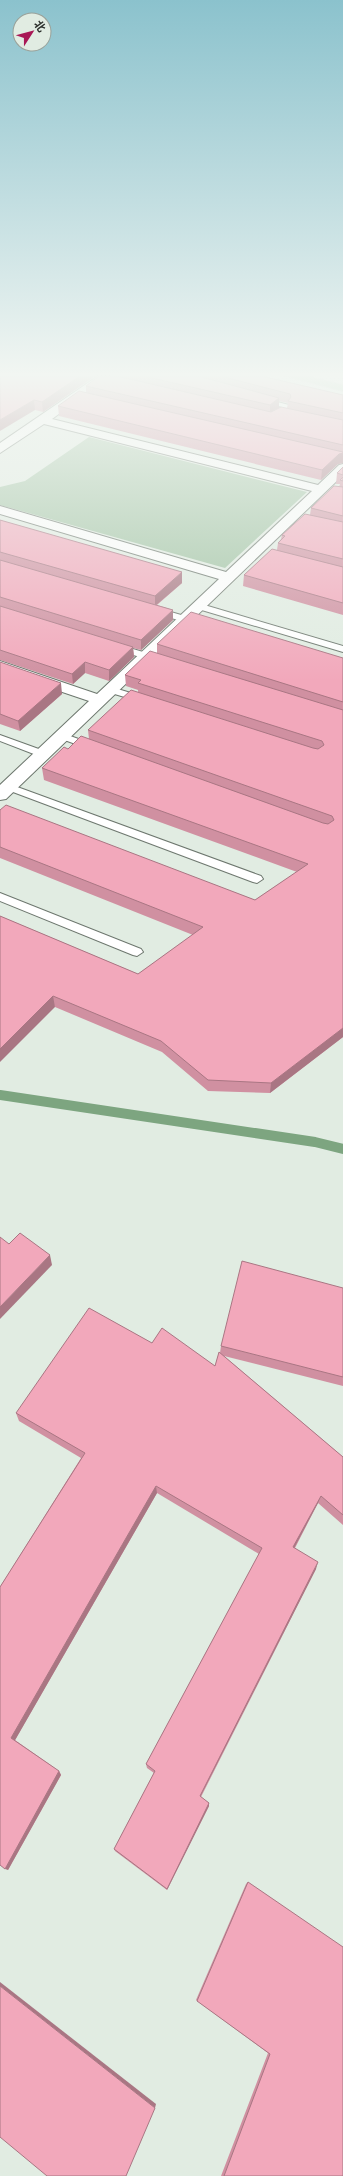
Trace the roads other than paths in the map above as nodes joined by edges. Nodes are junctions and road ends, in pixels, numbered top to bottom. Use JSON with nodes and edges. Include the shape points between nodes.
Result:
{"nodes":[{"id":1,"x":274,"y":478,"type":"edge"},
{"id":2,"x":335,"y":478,"type":"edge"},
{"id":3,"x":324,"y":490,"type":"junction"},
{"id":4,"x":0,"y":510,"type":"edge"},
{"id":5,"x":228,"y":577,"type":"junction"},
{"id":6,"x":198,"y":606,"type":"junction"},
{"id":7,"x":148,"y":608,"type":"edge"},
{"id":8,"x":185,"y":619,"type":"junction"},
{"id":9,"x":109,"y":645,"type":"edge"},
{"id":10,"x":343,"y":649,"type":"edge"},
{"id":11,"x":146,"y":656,"type":"junction"},
{"id":12,"x":168,"y":663,"type":"edge"},
{"id":13,"x":0,"y":666,"type":"edge"},
{"id":14,"x":105,"y":695,"type":"junction"},
{"id":15,"x":148,"y":702,"type":"edge"},
{"id":16,"x":62,"y":736,"type":"junction"},
{"id":17,"x":0,"y":738,"type":"edge"},
{"id":18,"x":98,"y":749,"type":"edge"},
{"id":19,"x":43,"y":754,"type":"junction"},
{"id":20,"x":4,"y":791,"type":"edge"},
{"id":21,"x":257,"y":879,"type":"dead end"},
{"id":22,"x":0,"y":897,"type":"edge"},
{"id":23,"x":137,"y":952,"type":"dead end"}],
"edges":[{"from":1,"to":3,"type":"street"},
{"from":2,"to":3,"type":"street"},
{"from":3,"to":5,"type":"street","via":[[260,552]]},
{"from":4,"to":5,"type":"street"},
{"from":5,"to":6,"type":"street"},
{"from":6,"to":8,"type":"street"},
{"from":6,"to":10,"type":"lane"},
{"from":7,"to":8,"type":"lane"},
{"from":8,"to":11,"type":"street"},
{"from":9,"to":11,"type":"lane"},
{"from":11,"to":12,"type":"lane"},
{"from":11,"to":14,"type":"street"},
{"from":13,"to":14,"type":"street"},
{"from":14,"to":15,"type":"lane"},
{"from":14,"to":16,"type":"street"},
{"from":16,"to":18,"type":"lane"},
{"from":16,"to":19,"type":"street"},
{"from":17,"to":19,"type":"lane"},
{"from":19,"to":20,"type":"street"},
{"from":20,"to":21,"type":"lane"},
{"from":22,"to":23,"type":"lane"}]}
